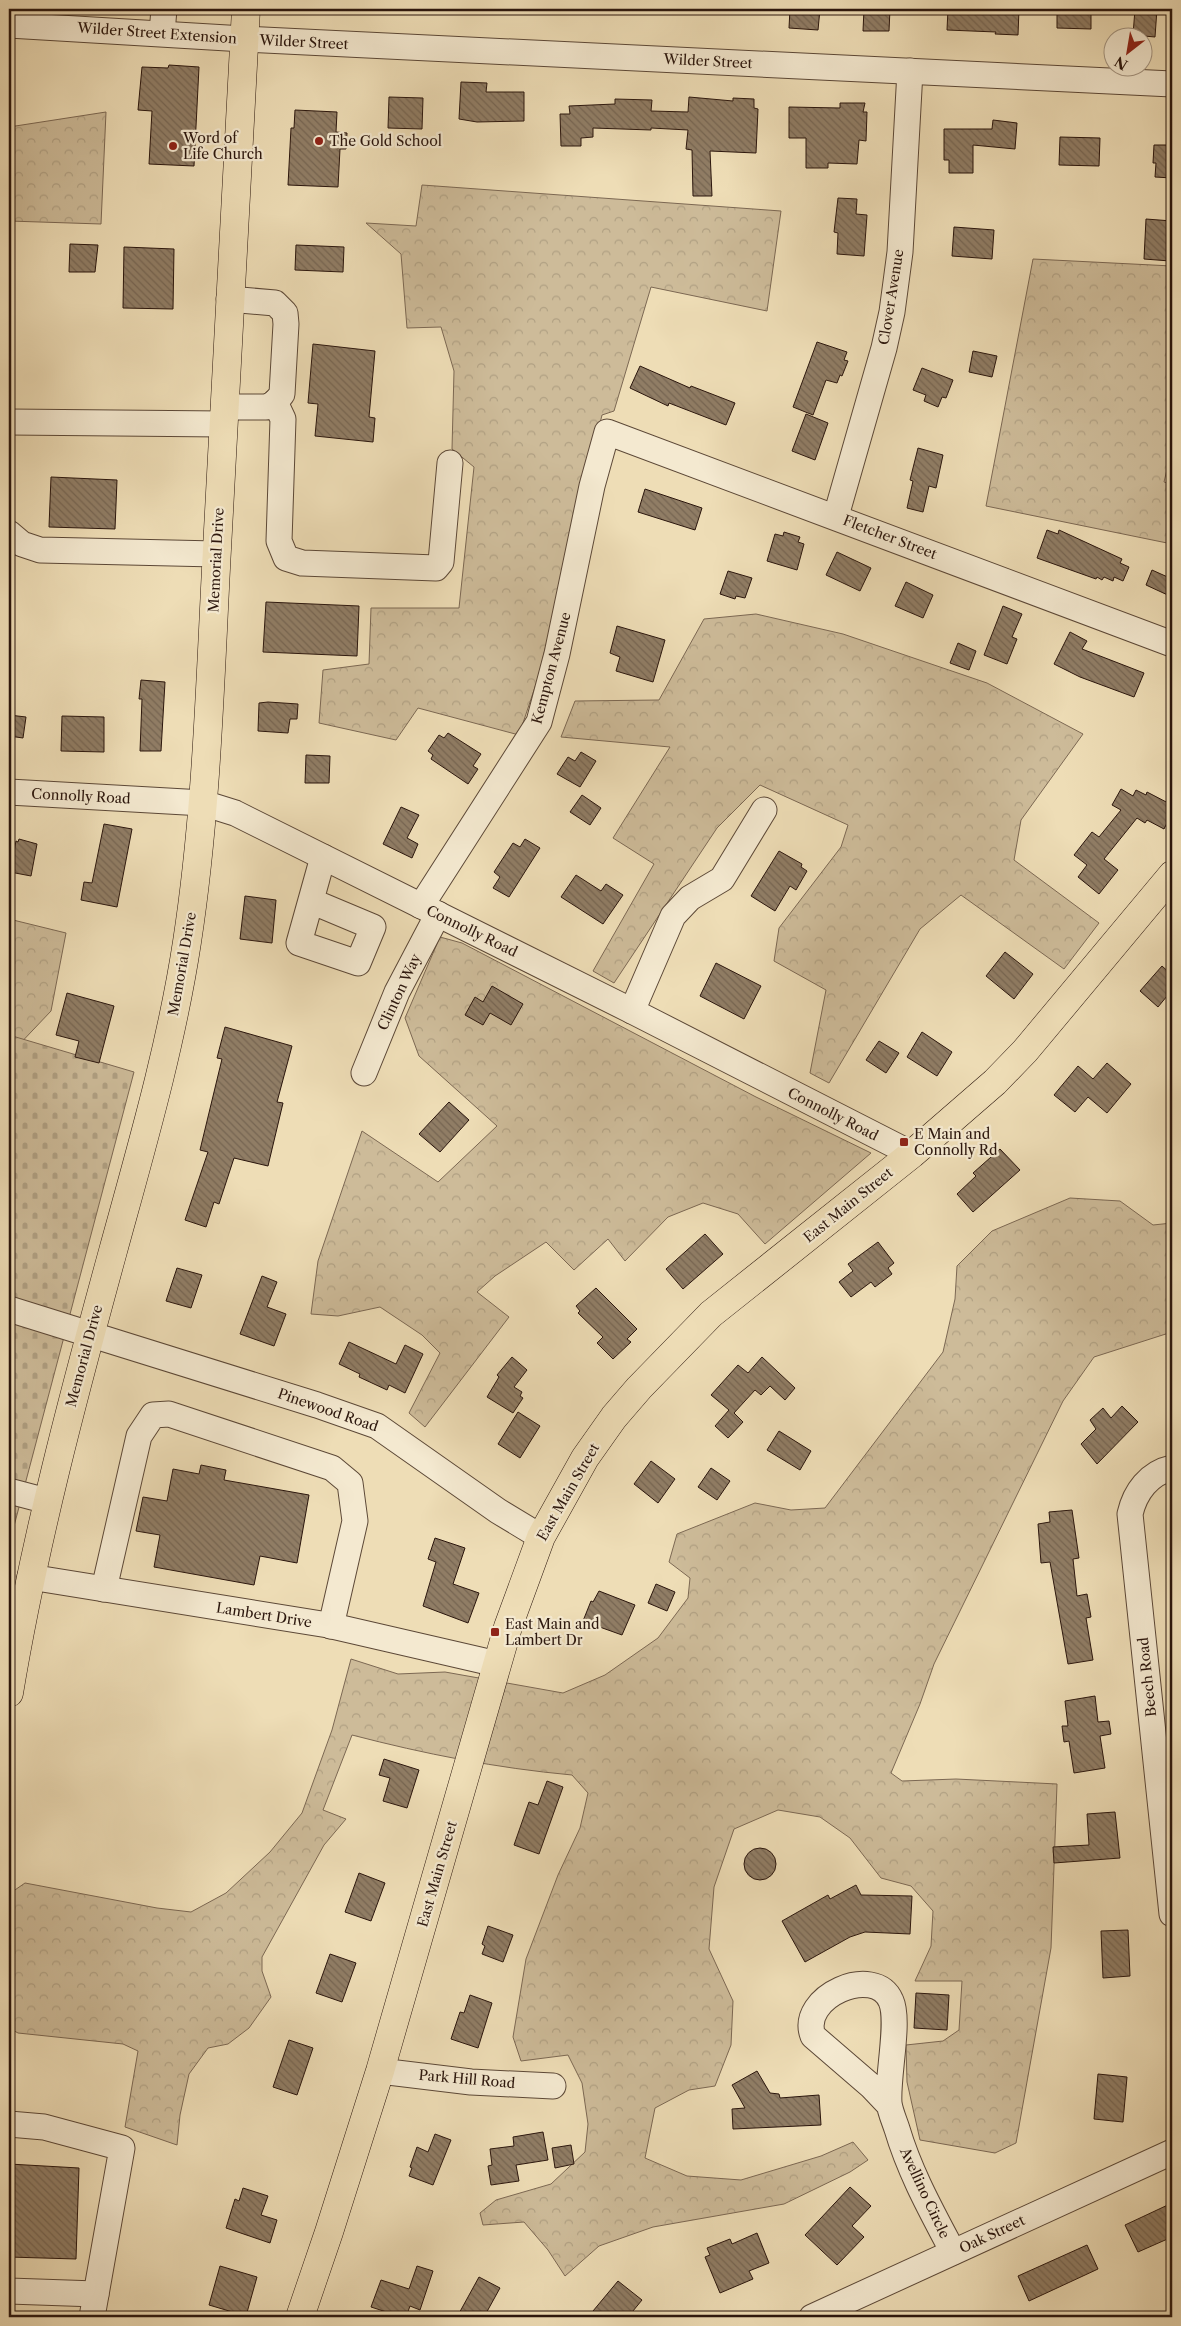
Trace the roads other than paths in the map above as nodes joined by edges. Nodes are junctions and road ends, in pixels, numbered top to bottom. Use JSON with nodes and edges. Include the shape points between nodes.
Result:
{"nodes":[{"id":1,"x":164,"y":9,"type":"edge"},
{"id":2,"x":246,"y":9,"type":"edge"},
{"id":3,"x":9,"y":25,"type":"edge"},
{"id":4,"x":162,"y":33,"type":"junction"},
{"id":5,"x":244,"y":39,"type":"junction"},
{"id":6,"x":910,"y":71,"type":"junction"},
{"id":7,"x":1172,"y":84,"type":"edge"},
{"id":8,"x":228,"y":299,"type":"junction"},
{"id":9,"x":275,"y":402,"type":"junction"},
{"id":10,"x":223,"y":416,"type":"junction"},
{"id":11,"x":9,"y":422,"type":"edge"},
{"id":12,"x":608,"y":432,"type":"joint"},
{"id":13,"x":450,"y":463,"type":"dead end"},
{"id":14,"x":836,"y":516,"type":"junction"},
{"id":15,"x":9,"y":533,"type":"edge"},
{"id":16,"x":216,"y":554,"type":"junction"},
{"id":17,"x":1172,"y":644,"type":"edge"},
{"id":18,"x":9,"y":792,"type":"edge"},
{"id":19,"x":203,"y":803,"type":"junction"},
{"id":20,"x":764,"y":810,"type":"dead end"},
{"id":21,"x":322,"y":857,"type":"junction"},
{"id":22,"x":1172,"y":875,"type":"edge"},
{"id":23,"x":310,"y":900,"type":"dead end"},
{"id":24,"x":429,"y":910,"type":"junction"},
{"id":25,"x":632,"y":1011,"type":"junction"},
{"id":26,"x":364,"y":1073,"type":"dead end"},
{"id":27,"x":912,"y":1154,"type":"junction"},
{"id":28,"x":9,"y":1309,"type":"edge"},
{"id":29,"x":91,"y":1333,"type":"junction"},
{"id":30,"x":1172,"y":1468,"type":"edge"},
{"id":31,"x":9,"y":1491,"type":"edge"},
{"id":32,"x":47,"y":1501,"type":"junction"},
{"id":33,"x":541,"y":1537,"type":"junction"},
{"id":34,"x":30,"y":1577,"type":"junction"},
{"id":35,"x":104,"y":1589,"type":"junction"},
{"id":36,"x":331,"y":1626,"type":"junction"},
{"id":37,"x":497,"y":1664,"type":"junction"},
{"id":38,"x":9,"y":1693,"type":"edge"},
{"id":39,"x":1172,"y":1914,"type":"edge"},
{"id":40,"x":380,"y":2071,"type":"junction"},
{"id":41,"x":553,"y":2086,"type":"dead end"},
{"id":42,"x":889,"y":2105,"type":"junction"},
{"id":43,"x":9,"y":2124,"type":"edge"},
{"id":44,"x":1172,"y":2152,"type":"edge"},
{"id":45,"x":953,"y":2252,"type":"junction"},
{"id":46,"x":9,"y":2291,"type":"edge"},
{"id":47,"x":94,"y":2306,"type":"edge"},
{"id":48,"x":300,"y":2317,"type":"edge"},
{"id":49,"x":812,"y":2317,"type":"edge"}],
"edges":[{"from":1,"to":4,"type":"street"},
{"from":2,"to":5,"type":"main road","name":"Memorial Drive"},
{"from":3,"to":4,"type":"street","name":"Wilder Street Extension"},
{"from":4,"to":5,"type":"street","name":"Wilder Street Extension"},
{"from":5,"to":6,"type":"street","name":"Wilder Street"},
{"from":5,"to":8,"type":"main road","name":"Memorial Drive"},
{"from":6,"to":7,"type":"street","name":"Wilder Street"},
{"from":6,"to":14,"type":"street","name":"Clover Avenue","via":[[900,252],[893,304],[884,348]]},
{"from":8,"to":9,"type":"street","via":[[275,302],[285,312],[282,394]]},
{"from":8,"to":10,"type":"main road","name":"Memorial Drive"},
{"from":9,"to":10,"type":"street"},
{"from":9,"to":13,"type":"street","via":[[283,419],[278,541],[286,558],[302,563],[436,568],[441,562]]},
{"from":10,"to":11,"type":"street"},
{"from":10,"to":16,"type":"main road","name":"Memorial Drive"},
{"from":12,"to":14,"type":"street","name":"Fletcher Street"},
{"from":12,"to":24,"type":"street","name":"Kempton Avenue","via":[[592,486],[557,654],[539,722]]},
{"from":14,"to":17,"type":"street","name":"Fletcher Street"},
{"from":15,"to":16,"type":"street","via":[[22,544],[40,550]]},
{"from":16,"to":19,"type":"main road","name":"Memorial Drive"},
{"from":18,"to":19,"type":"street","name":"Connolly Road"},
{"from":19,"to":21,"type":"street","name":"Connolly Road","via":[[234,813]]},
{"from":19,"to":29,"type":"main road","name":"Memorial Drive","via":[[186,945],[173,1017]]},
{"from":20,"to":25,"type":"street","via":[[722,879],[690,898],[673,916]]},
{"from":21,"to":23,"type":"street"},
{"from":21,"to":24,"type":"street","name":"Connolly Road"},
{"from":22,"to":27,"type":"main road","name":"East Main Street","via":[[1025,1051],[995,1082]]},
{"from":24,"to":25,"type":"street","name":"Connolly Road"},
{"from":24,"to":26,"type":"street","name":"Clinton Way"},
{"from":25,"to":27,"type":"street","name":"Connolly Road"},
{"from":27,"to":33,"type":"main road","name":"East Main Street","via":[[711,1314],[661,1363],[608,1425],[576,1473]]},
{"from":28,"to":29,"type":"street","name":"Pinewood Road"},
{"from":29,"to":32,"type":"main road","name":"Memorial Drive"},
{"from":29,"to":33,"type":"street","name":"Pinewood Road","via":[[377,1426],[498,1512]]},
{"from":30,"to":39,"type":"street","name":"Beech Road","via":[[1150,1478],[1133,1500],[1130,1514]]},
{"from":31,"to":32,"type":"street"},
{"from":32,"to":34,"type":"main road","name":"Memorial Drive"},
{"from":33,"to":37,"type":"main road","name":"East Main Street"},
{"from":34,"to":35,"type":"street","name":"Lambert Drive"},
{"from":34,"to":38,"type":"main road","name":"Memorial Drive"},
{"from":35,"to":36,"type":"street","name":"Lambert Drive"},
{"from":35,"to":36,"type":"street","via":[[139,1436],[154,1415],[169,1414],[332,1468],[350,1483],[355,1521]]},
{"from":36,"to":37,"type":"street","name":"Lambert Drive"},
{"from":37,"to":40,"type":"main road","name":"East Main Street"},
{"from":40,"to":41,"type":"street","name":"Park Hill Road","via":[[471,2082]]},
{"from":40,"to":48,"type":"main road","name":"East Main Street"},
{"from":42,"to":42,"type":"street","name":"Avellino Circle","via":[[894,2018],[891,2001],[879,1989],[866,1984],[832,1992],[819,2006],[812,2021],[810,2029],[813,2036]]},
{"from":42,"to":45,"type":"street","name":"Avellino Circle","via":[[905,2156]]},
{"from":43,"to":47,"type":"street","via":[[44,2127],[122,2148]]},
{"from":44,"to":45,"type":"street","name":"Oak Street"},
{"from":45,"to":49,"type":"street","name":"Oak Street"},
{"from":46,"to":47,"type":"street"}]}
